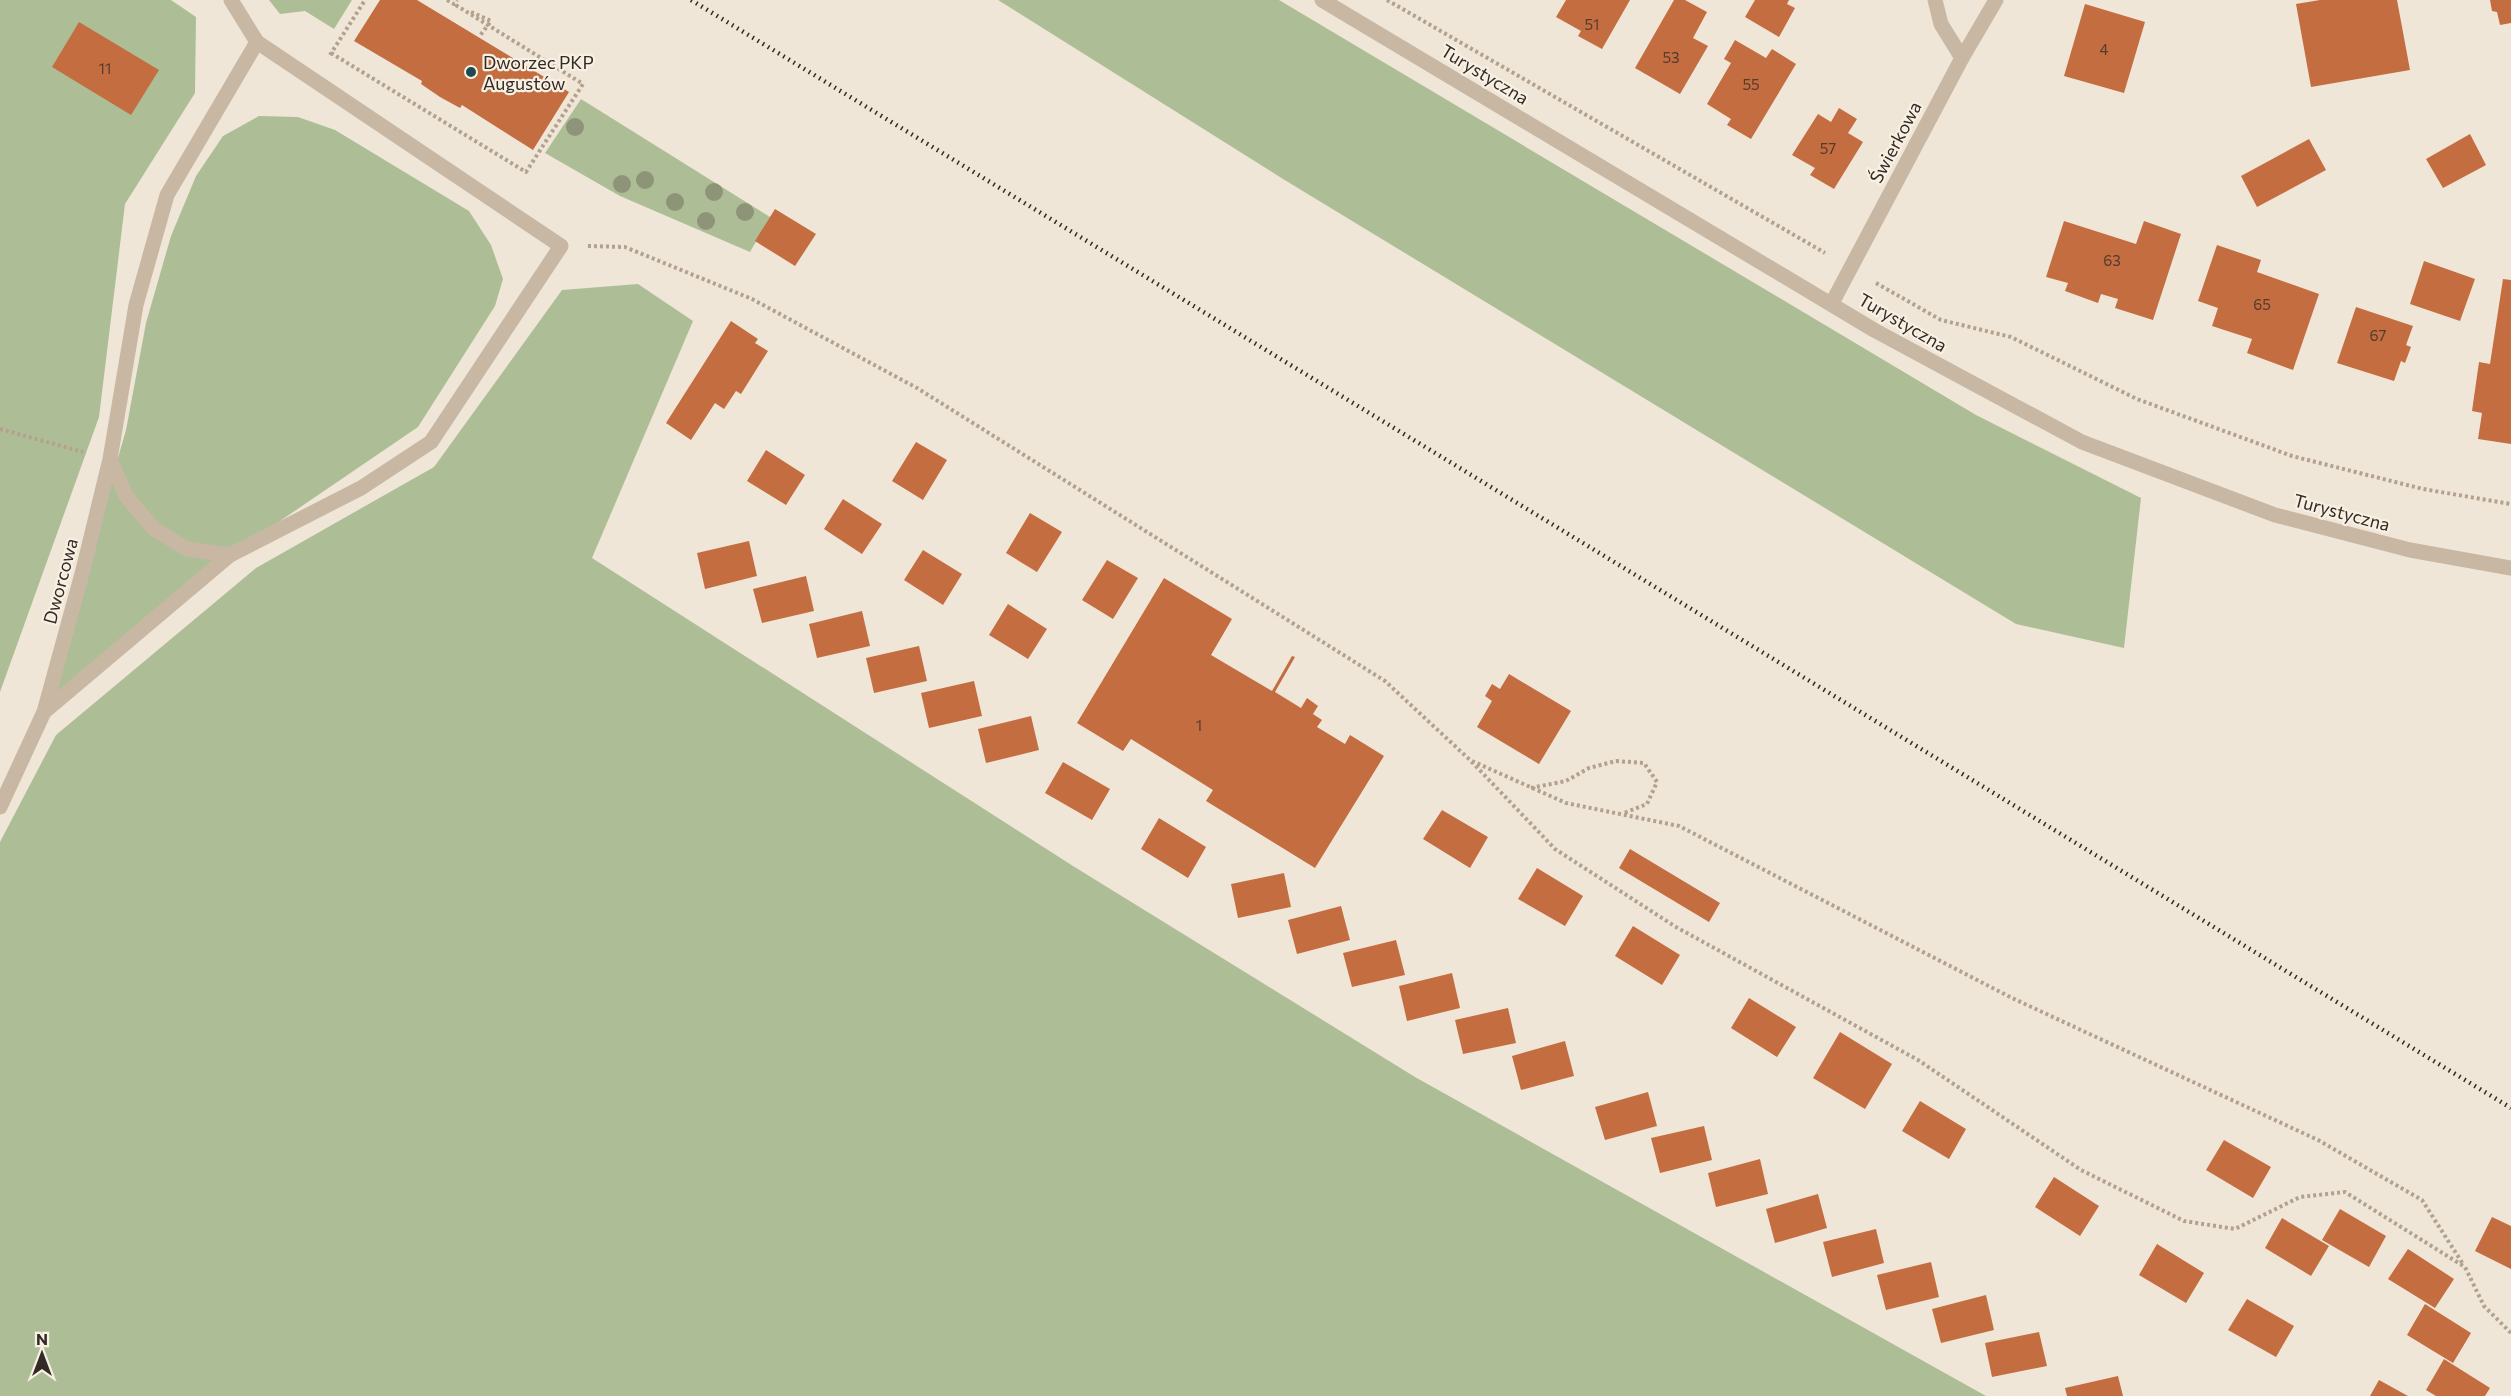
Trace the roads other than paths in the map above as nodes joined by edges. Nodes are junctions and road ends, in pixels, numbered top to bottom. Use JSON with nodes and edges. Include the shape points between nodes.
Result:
{"nodes":[{"id":1,"x":231,"y":0,"type":"edge"},
{"id":2,"x":1322,"y":0,"type":"edge"},
{"id":3,"x":1935,"y":0,"type":"edge"},
{"id":4,"x":1996,"y":0,"type":"edge"},
{"id":5,"x":257,"y":42,"type":"junction"},
{"id":6,"x":1962,"y":58,"type":"junction"},
{"id":7,"x":1832,"y":303,"type":"junction"},
{"id":8,"x":110,"y":459,"type":"junction"},
{"id":9,"x":230,"y":555,"type":"junction"},
{"id":10,"x":2511,"y":568,"type":"edge"},
{"id":11,"x":44,"y":712,"type":"junction"},
{"id":12,"x":0,"y":807,"type":"edge"}],
"edges":[{"from":1,"to":5,"type":"street"},
{"from":2,"to":7,"type":"street","name":"Turystyczna"},
{"from":3,"to":6,"type":"street","via":[[1941,24]]},
{"from":4,"to":6,"type":"street","name":"Świerkowa"},
{"from":5,"to":8,"type":"street","name":"Dworcowa","via":[[167,195],[136,305]]},
{"from":5,"to":9,"type":"street","name":"Dworcowa","via":[[561,246],[431,442],[361,488]]},
{"from":6,"to":7,"type":"street","name":"Świerkowa"},
{"from":7,"to":10,"type":"street","name":"Turystyczna","via":[[1874,330],[2082,442],[2275,515],[2410,550]]},
{"from":8,"to":9,"type":"street","via":[[126,496],[154,529],[187,549]]},
{"from":8,"to":11,"type":"street","name":"Dworcowa"},
{"from":9,"to":11,"type":"street","name":"Dworcowa"},
{"from":11,"to":12,"type":"street","name":"Dworcowa"}]}
